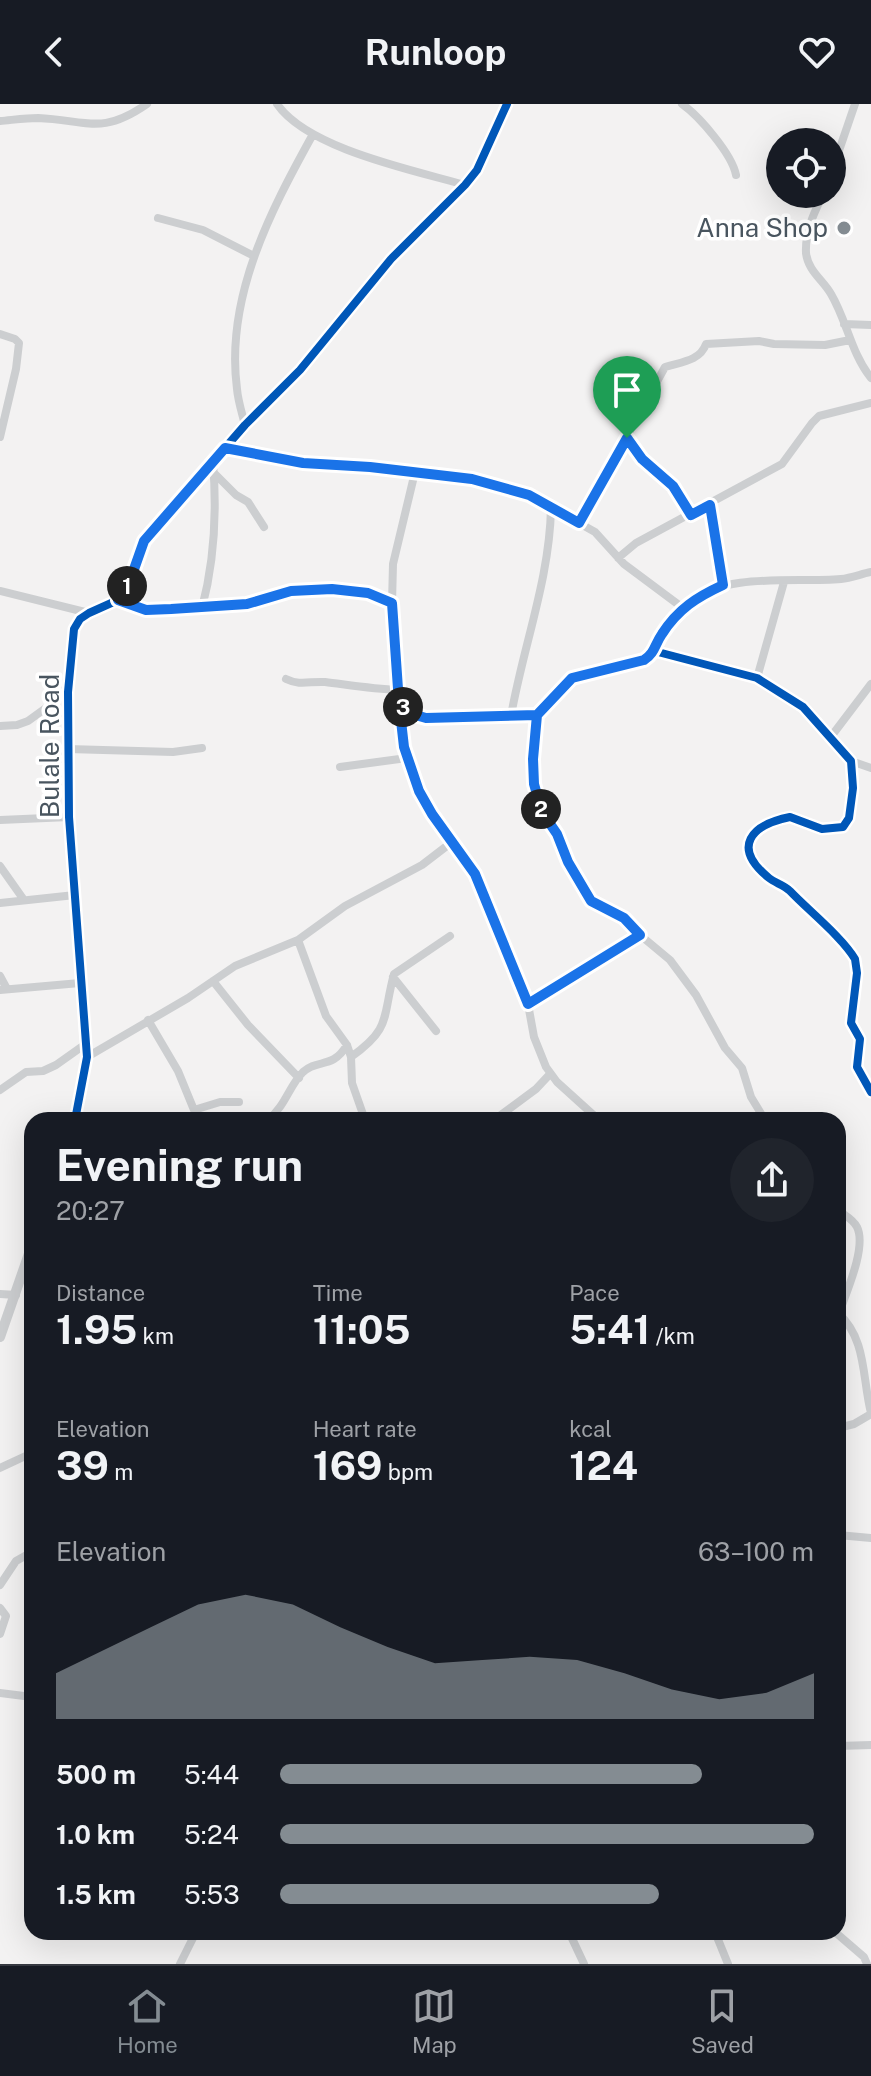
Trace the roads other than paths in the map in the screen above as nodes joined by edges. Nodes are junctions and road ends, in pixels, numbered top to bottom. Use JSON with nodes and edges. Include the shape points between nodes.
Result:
{"nodes":[{"id":1,"x":147,"y":104,"type":"edge"},
{"id":2,"x":277,"y":104,"type":"edge"},
{"id":3,"x":507,"y":104,"type":"edge"},
{"id":4,"x":682,"y":104,"type":"edge"},
{"id":5,"x":855,"y":104,"type":"edge"},
{"id":6,"x":0,"y":121,"type":"edge"},
{"id":7,"x":846,"y":130,"type":"edge"},
{"id":8,"x":312,"y":136,"type":"junction"},
{"id":9,"x":736,"y":175,"type":"dead end"},
{"id":10,"x":465,"y":185,"type":"junction"},
{"id":11,"x":817,"y":208,"type":"edge"},
{"id":12,"x":158,"y":218,"type":"dead end"},
{"id":13,"x":254,"y":256,"type":"junction"},
{"id":14,"x":844,"y":324,"type":"junction"},
{"id":15,"x":871,"y":325,"type":"edge"},
{"id":16,"x":0,"y":334,"type":"edge"},
{"id":17,"x":850,"y":340,"type":"junction"},
{"id":18,"x":871,"y":378,"type":"edge"},
{"id":19,"x":871,"y":403,"type":"edge"},
{"id":20,"x":245,"y":425,"type":"junction"},
{"id":21,"x":0,"y":437,"type":"edge"},
{"id":22,"x":627,"y":438,"type":"junction"},
{"id":23,"x":225,"y":448,"type":"junction"},
{"id":24,"x":213,"y":467,"type":"junction"},
{"id":25,"x":415,"y":472,"type":"junction"},
{"id":26,"x":710,"y":505,"type":"junction"},
{"id":27,"x":551,"y":507,"type":"junction"},
{"id":28,"x":691,"y":515,"type":"junction"},
{"id":29,"x":579,"y":523,"type":"junction"},
{"id":30,"x":264,"y":527,"type":"dead end"},
{"id":31,"x":618,"y":558,"type":"junction"},
{"id":32,"x":871,"y":572,"type":"edge"},
{"id":33,"x":784,"y":582,"type":"junction"},
{"id":34,"x":723,"y":585,"type":"junction"},
{"id":35,"x":0,"y":591,"type":"edge"},
{"id":36,"x":118,"y":600,"type":"junction"},
{"id":37,"x":392,"y":603,"type":"junction"},
{"id":38,"x":202,"y":608,"type":"junction"},
{"id":39,"x":683,"y":608,"type":"junction"},
{"id":40,"x":89,"y":613,"type":"junction"},
{"id":41,"x":654,"y":651,"type":"junction"},
{"id":42,"x":757,"y":678,"type":"junction"},
{"id":43,"x":286,"y":679,"type":"dead end"},
{"id":44,"x":871,"y":684,"type":"edge"},
{"id":45,"x":398,"y":690,"type":"junction"},
{"id":46,"x":68,"y":692,"type":"junction"},
{"id":47,"x":399,"y":703,"type":"junction"},
{"id":48,"x":537,"y":715,"type":"junction"},
{"id":49,"x":511,"y":716,"type":"junction"},
{"id":50,"x":0,"y":726,"type":"edge"},
{"id":51,"x":830,"y":738,"type":"junction"},
{"id":52,"x":202,"y":748,"type":"dead end"},
{"id":53,"x":68,"y":749,"type":"junction"},
{"id":54,"x":407,"y":758,"type":"junction"},
{"id":55,"x":851,"y":761,"type":"junction"},
{"id":56,"x":340,"y":767,"type":"dead end"},
{"id":57,"x":871,"y":768,"type":"edge"},
{"id":58,"x":69,"y":817,"type":"junction"},
{"id":59,"x":0,"y":820,"type":"edge"},
{"id":60,"x":452,"y":842,"type":"junction"},
{"id":61,"x":0,"y":866,"type":"edge"},
{"id":62,"x":75,"y":895,"type":"junction"},
{"id":63,"x":24,"y":900,"type":"junction"},
{"id":64,"x":0,"y":903,"type":"edge"},
{"id":65,"x":640,"y":935,"type":"junction"},
{"id":66,"x":450,"y":936,"type":"dead end"},
{"id":67,"x":298,"y":940,"type":"junction"},
{"id":68,"x":0,"y":976,"type":"edge"},
{"id":69,"x":393,"y":977,"type":"junction"},
{"id":70,"x":213,"y":981,"type":"junction"},
{"id":71,"x":80,"y":983,"type":"junction"},
{"id":72,"x":3,"y":989,"type":"edge"},
{"id":73,"x":528,"y":1004,"type":"junction"},
{"id":74,"x":148,"y":1020,"type":"junction"},
{"id":75,"x":436,"y":1031,"type":"dead end"},
{"id":76,"x":87,"y":1043,"type":"junction"},
{"id":77,"x":347,"y":1045,"type":"junction"},
{"id":78,"x":87,"y":1057,"type":"junction"},
{"id":79,"x":351,"y":1057,"type":"junction"},
{"id":80,"x":550,"y":1074,"type":"junction"},
{"id":81,"x":299,"y":1078,"type":"junction"},
{"id":82,"x":0,"y":1090,"type":"edge"},
{"id":83,"x":871,"y":1092,"type":"edge"},
{"id":84,"x":239,"y":1102,"type":"dead end"},
{"id":85,"x":77,"y":1112,"type":"edge"},
{"id":86,"x":277,"y":1112,"type":"edge"},
{"id":87,"x":362,"y":1112,"type":"edge"},
{"id":88,"x":505,"y":1112,"type":"edge"},
{"id":89,"x":590,"y":1112,"type":"edge"},
{"id":90,"x":760,"y":1112,"type":"edge"},
{"id":91,"x":846,"y":1217,"type":"edge"},
{"id":92,"x":24,"y":1269,"type":"edge"},
{"id":93,"x":846,"y":1293,"type":"edge"},
{"id":94,"x":0,"y":1294,"type":"edge"},
{"id":95,"x":14,"y":1300,"type":"junction"},
{"id":96,"x":0,"y":1310,"type":"edge"},
{"id":97,"x":846,"y":1324,"type":"edge"},
{"id":98,"x":0,"y":1337,"type":"edge"},
{"id":99,"x":871,"y":1413,"type":"edge"},
{"id":100,"x":846,"y":1426,"type":"edge"},
{"id":101,"x":24,"y":1457,"type":"edge"},
{"id":102,"x":0,"y":1468,"type":"edge"},
{"id":103,"x":846,"y":1536,"type":"edge"},
{"id":104,"x":870,"y":1541,"type":"edge"},
{"id":105,"x":24,"y":1556,"type":"edge"},
{"id":106,"x":0,"y":1585,"type":"edge"},
{"id":107,"x":0,"y":1608,"type":"edge"},
{"id":108,"x":0,"y":1634,"type":"edge"},
{"id":109,"x":0,"y":1693,"type":"edge"},
{"id":110,"x":24,"y":1696,"type":"edge"},
{"id":111,"x":871,"y":1745,"type":"edge"},
{"id":112,"x":846,"y":1746,"type":"edge"},
{"id":113,"x":192,"y":1940,"type":"edge"},
{"id":114,"x":573,"y":1940,"type":"edge"},
{"id":115,"x":718,"y":1940,"type":"edge"},
{"id":116,"x":844,"y":1940,"type":"edge"},
{"id":117,"x":180,"y":1964,"type":"edge"},
{"id":118,"x":584,"y":1964,"type":"edge"},
{"id":119,"x":728,"y":1964,"type":"edge"},
{"id":120,"x":867,"y":1964,"type":"edge"}],
"edges":[{"from":1,"to":6,"type":"street","via":[[110,124],[40,118]]},
{"from":2,"to":8,"type":"street"},
{"from":3,"to":10,"type":"street"},
{"from":4,"to":9,"type":"street","via":[[703,123]]},
{"from":5,"to":7,"type":"street"},
{"from":8,"to":10,"type":"street"},
{"from":8,"to":13,"type":"street","via":[[272,208]]},
{"from":10,"to":20,"type":"street","via":[[391,259],[300,370]]},
{"from":11,"to":14,"type":"street","via":[[807,235],[807,260],[834,298]]},
{"from":12,"to":13,"type":"street","via":[[203,230]]},
{"from":13,"to":20,"type":"street","via":[[235,354]]},
{"from":14,"to":15,"type":"street"},
{"from":14,"to":17,"type":"street"},
{"from":16,"to":21,"type":"street","via":[[19,343]]},
{"from":17,"to":18,"type":"street"},
{"from":17,"to":22,"type":"street","via":[[825,345],[706,344],[693,359],[662,370]]},
{"from":19,"to":26,"type":"street","via":[[819,416],[782,464]]},
{"from":20,"to":23,"type":"street"},
{"from":22,"to":28,"type":"street","via":[[673,486]]},
{"from":22,"to":29,"type":"street"},
{"from":23,"to":24,"type":"street"},
{"from":23,"to":25,"type":"street","via":[[303,463]]},
{"from":24,"to":30,"type":"street","via":[[248,502]]},
{"from":24,"to":36,"type":"street","via":[[144,541]]},
{"from":24,"to":38,"type":"street","via":[[215,529]]},
{"from":25,"to":27,"type":"street","via":[[508,488]]},
{"from":25,"to":37,"type":"street","via":[[393,564]]},
{"from":26,"to":28,"type":"street"},
{"from":26,"to":34,"type":"street"},
{"from":27,"to":29,"type":"street"},
{"from":27,"to":49,"type":"street","via":[[543,578]]},
{"from":28,"to":31,"type":"street"},
{"from":29,"to":31,"type":"street"},
{"from":31,"to":39,"type":"street"},
{"from":32,"to":33,"type":"street","via":[[837,580]]},
{"from":33,"to":34,"type":"street"},
{"from":33,"to":42,"type":"street"},
{"from":34,"to":39,"type":"street"},
{"from":35,"to":40,"type":"street"},
{"from":36,"to":38,"type":"street","via":[[146,610]]},
{"from":36,"to":40,"type":"street"},
{"from":37,"to":38,"type":"street","via":[[355,590],[307,589],[247,604]]},
{"from":37,"to":45,"type":"street"},
{"from":39,"to":41,"type":"street"},
{"from":40,"to":46,"type":"street","name":"Bulale Road","via":[[74,629]]},
{"from":41,"to":42,"type":"street"},
{"from":41,"to":48,"type":"street","via":[[644,660],[572,678]]},
{"from":42,"to":51,"type":"street","via":[[803,707]]},
{"from":43,"to":45,"type":"street"},
{"from":44,"to":51,"type":"street"},
{"from":45,"to":47,"type":"street"},
{"from":46,"to":50,"type":"street","via":[[28,721]]},
{"from":46,"to":53,"type":"street","name":"Bulale Road"},
{"from":47,"to":49,"type":"street","via":[[426,718]]},
{"from":47,"to":54,"type":"street"},
{"from":48,"to":49,"type":"street"},
{"from":48,"to":65,"type":"street","via":[[534,784],[542,812],[591,901],[624,918]]},
{"from":51,"to":55,"type":"street"},
{"from":52,"to":53,"type":"street"},
{"from":53,"to":58,"type":"street","name":"Bulale Road"},
{"from":54,"to":56,"type":"street"},
{"from":54,"to":60,"type":"street","via":[[419,791]]},
{"from":55,"to":57,"type":"street"},
{"from":55,"to":83,"type":"street","via":[[853,788],[843,827],[822,829],[790,817],[757,830],[749,844],[752,861],[789,889],[855,959],[851,1023],[860,1039],[857,1067]]},
{"from":58,"to":59,"type":"street"},
{"from":58,"to":62,"type":"street","name":"Bulale Road"},
{"from":60,"to":67,"type":"street"},
{"from":60,"to":73,"type":"street","via":[[475,874]]},
{"from":61,"to":63,"type":"street"},
{"from":62,"to":63,"type":"street"},
{"from":62,"to":71,"type":"street","name":"Bulale Road"},
{"from":63,"to":64,"type":"street"},
{"from":65,"to":73,"type":"street"},
{"from":65,"to":90,"type":"street","via":[[688,983],[742,1068]]},
{"from":66,"to":69,"type":"street"},
{"from":67,"to":70,"type":"street","via":[[245,961]]},
{"from":67,"to":77,"type":"street","via":[[326,1016]]},
{"from":68,"to":72,"type":"street"},
{"from":69,"to":75,"type":"street"},
{"from":69,"to":79,"type":"street","via":[[383,1026]]},
{"from":70,"to":74,"type":"street"},
{"from":70,"to":81,"type":"street"},
{"from":71,"to":72,"type":"street"},
{"from":71,"to":76,"type":"street","name":"Bulale Road"},
{"from":73,"to":80,"type":"street"},
{"from":74,"to":78,"type":"street"},
{"from":74,"to":84,"type":"street","via":[[194,1110]]},
{"from":76,"to":78,"type":"street","name":"Bulale Road"},
{"from":76,"to":82,"type":"street","via":[[56,1065],[26,1072]]},
{"from":77,"to":79,"type":"street"},
{"from":77,"to":81,"type":"street","via":[[336,1059]]},
{"from":78,"to":85,"type":"street","name":"Bulale Road"},
{"from":79,"to":87,"type":"street","via":[[352,1083]]},
{"from":80,"to":88,"type":"street"},
{"from":80,"to":89,"type":"street"},
{"from":81,"to":86,"type":"street"},
{"from":91,"to":93,"type":"street","via":[[857,1227],[860,1241]]},
{"from":92,"to":95,"type":"street"},
{"from":94,"to":95,"type":"street"},
{"from":95,"to":96,"type":"street"},
{"from":95,"to":98,"type":"street"},
{"from":97,"to":99,"type":"street","via":[[863,1357]]},
{"from":99,"to":100,"type":"street"},
{"from":101,"to":102,"type":"street"},
{"from":103,"to":104,"type":"street"},
{"from":105,"to":106,"type":"street"},
{"from":107,"to":108,"type":"street","via":[[6,1616]]},
{"from":109,"to":110,"type":"street"},
{"from":111,"to":112,"type":"street"},
{"from":113,"to":117,"type":"street"},
{"from":114,"to":118,"type":"street"},
{"from":115,"to":119,"type":"street"},
{"from":116,"to":120,"type":"street"}]}
